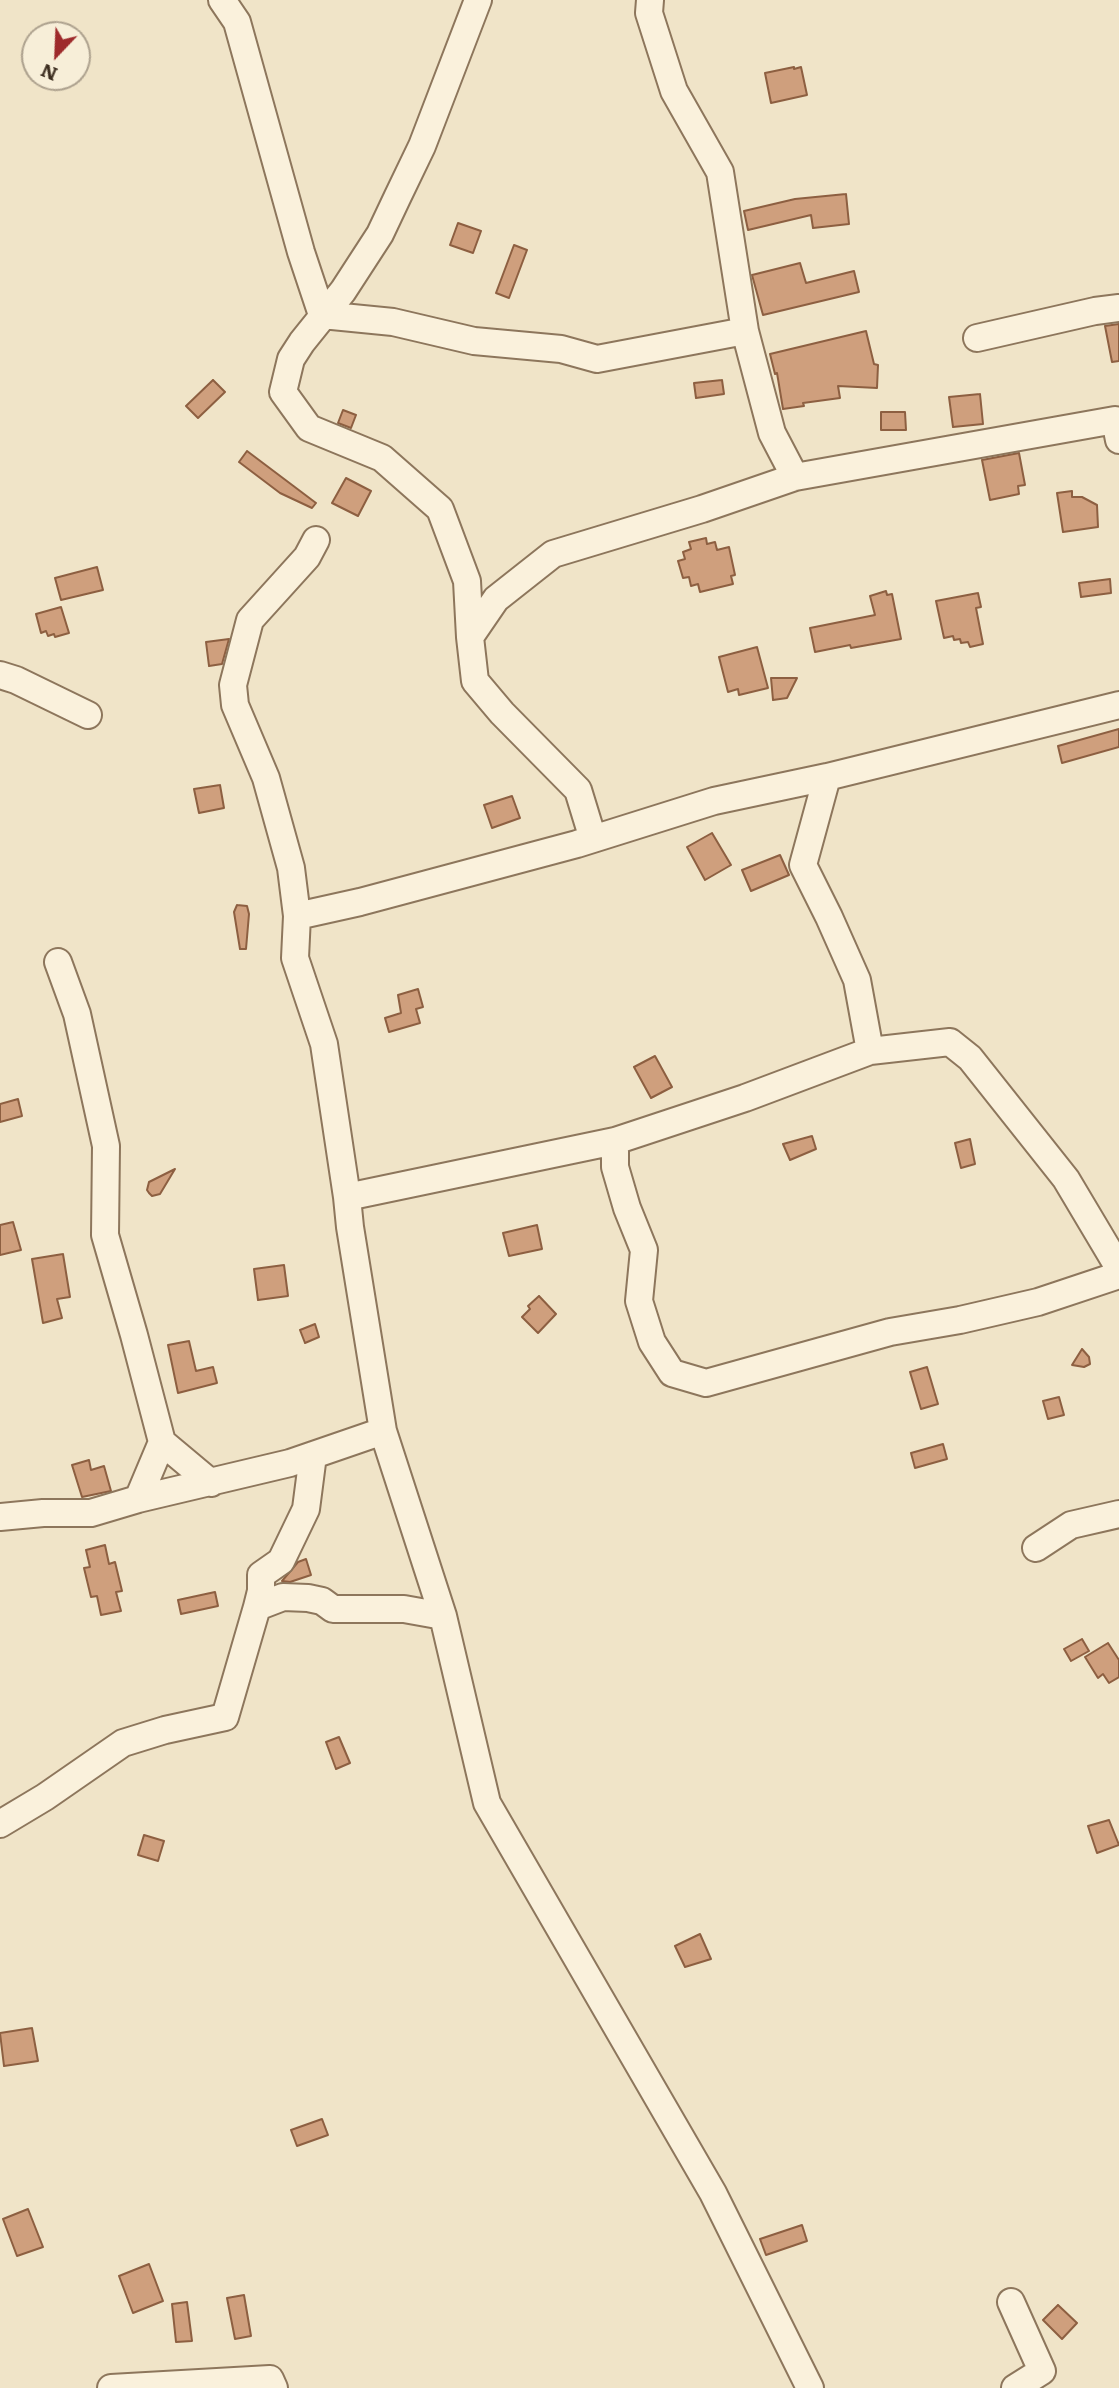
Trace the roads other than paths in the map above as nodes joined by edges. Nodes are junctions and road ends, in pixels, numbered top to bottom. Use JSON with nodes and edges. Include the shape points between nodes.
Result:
{"nodes":[{"id":1,"x":222,"y":0,"type":"edge"},
{"id":2,"x":478,"y":0,"type":"edge"},
{"id":3,"x":650,"y":0,"type":"edge"},
{"id":4,"x":1119,"y":308,"type":"edge"},
{"id":5,"x":322,"y":315,"type":"junction"},
{"id":6,"x":745,"y":331,"type":"junction"},
{"id":7,"x":977,"y":338,"type":"dead end"},
{"id":8,"x":1119,"y":440,"type":"edge"},
{"id":9,"x":795,"y":477,"type":"junction"},
{"id":10,"x":316,"y":540,"type":"dead end"},
{"id":11,"x":467,"y":581,"type":"junction"},
{"id":12,"x":496,"y":599,"type":"junction"},
{"id":13,"x":470,"y":637,"type":"junction"},
{"id":14,"x":0,"y":675,"type":"edge"},
{"id":15,"x":1119,"y":705,"type":"edge"},
{"id":16,"x":88,"y":715,"type":"dead end"},
{"id":17,"x":827,"y":777,"type":"junction"},
{"id":18,"x":593,"y":839,"type":"junction"},
{"id":19,"x":297,"y":916,"type":"junction"},
{"id":20,"x":58,"y":962,"type":"dead end"},
{"id":21,"x":870,"y":1051,"type":"junction"},
{"id":22,"x":615,"y":1141,"type":"junction"},
{"id":23,"x":347,"y":1197,"type":"junction"},
{"id":24,"x":1119,"y":1268,"type":"edge"},
{"id":25,"x":1119,"y":1275,"type":"edge"},
{"id":26,"x":383,"y":1430,"type":"junction"},
{"id":27,"x":162,"y":1442,"type":"junction"},
{"id":28,"x":313,"y":1455,"type":"junction"},
{"id":29,"x":211,"y":1483,"type":"junction"},
{"id":30,"x":138,"y":1499,"type":"junction"},
{"id":31,"x":1119,"y":1514,"type":"edge"},
{"id":32,"x":0,"y":1517,"type":"edge"},
{"id":33,"x":1035,"y":1548,"type":"dead end"},
{"id":34,"x":257,"y":1607,"type":"junction"},
{"id":35,"x":443,"y":1616,"type":"junction"},
{"id":36,"x":0,"y":1825,"type":"edge"},
{"id":37,"x":1011,"y":2302,"type":"dead end"},
{"id":38,"x":111,"y":2388,"type":"edge"},
{"id":39,"x":274,"y":2388,"type":"edge"},
{"id":40,"x":810,"y":2388,"type":"edge"},
{"id":41,"x":1015,"y":2388,"type":"edge"}],
"edges":[{"from":1,"to":5,"type":"street","via":[[237,22]]},
{"from":2,"to":5,"type":"street","via":[[422,146],[380,234]]},
{"from":3,"to":6,"type":"street","via":[[649,13],[674,91],[720,172]]},
{"from":4,"to":7,"type":"street"},
{"from":5,"to":6,"type":"street","via":[[393,322],[474,341],[561,349],[597,359]]},
{"from":5,"to":11,"type":"street","via":[[291,359],[282,392],[309,428],[382,458],[440,509]]},
{"from":6,"to":9,"type":"street","via":[[772,433]]},
{"from":8,"to":9,"type":"street","via":[[1115,421]]},
{"from":9,"to":12,"type":"street","via":[[553,554]]},
{"from":10,"to":19,"type":"street","via":[[307,557],[250,620],[233,685],[235,705],[266,778],[292,868]]},
{"from":11,"to":12,"type":"street"},
{"from":11,"to":13,"type":"street"},
{"from":12,"to":13,"type":"street"},
{"from":13,"to":18,"type":"street","via":[[475,681],[578,790]]},
{"from":14,"to":16,"type":"street"},
{"from":15,"to":17,"type":"street"},
{"from":17,"to":18,"type":"street","via":[[715,801]]},
{"from":17,"to":21,"type":"street","via":[[803,865],[857,980]]},
{"from":18,"to":19,"type":"street"},
{"from":19,"to":23,"type":"street","via":[[295,958],[324,1045]]},
{"from":20,"to":27,"type":"street","via":[[78,1014],[106,1146],[104,1235]]},
{"from":21,"to":22,"type":"street"},
{"from":21,"to":24,"type":"street","via":[[950,1042],[970,1058],[1066,1179]]},
{"from":22,"to":23,"type":"street"},
{"from":22,"to":25,"type":"street","via":[[615,1167],[644,1250],[639,1301],[652,1342],[673,1373],[706,1383],[890,1332],[1038,1302]]},
{"from":23,"to":26,"type":"street"},
{"from":26,"to":28,"type":"street"},
{"from":26,"to":35,"type":"street"},
{"from":27,"to":29,"type":"street"},
{"from":27,"to":30,"type":"street"},
{"from":28,"to":29,"type":"street"},
{"from":28,"to":34,"type":"street","via":[[306,1509],[281,1561],[261,1575]]},
{"from":29,"to":30,"type":"street"},
{"from":30,"to":32,"type":"street","via":[[90,1513]]},
{"from":31,"to":33,"type":"street","via":[[1072,1525]]},
{"from":34,"to":35,"type":"street","via":[[283,1597],[308,1598],[333,1609],[404,1609]]},
{"from":34,"to":36,"type":"street","via":[[225,1717],[123,1743]]},
{"from":35,"to":40,"type":"street","via":[[487,1803],[713,2193]]},
{"from":37,"to":41,"type":"street","via":[[1042,2371]]},
{"from":38,"to":39,"type":"street","via":[[270,2379]]}]}
